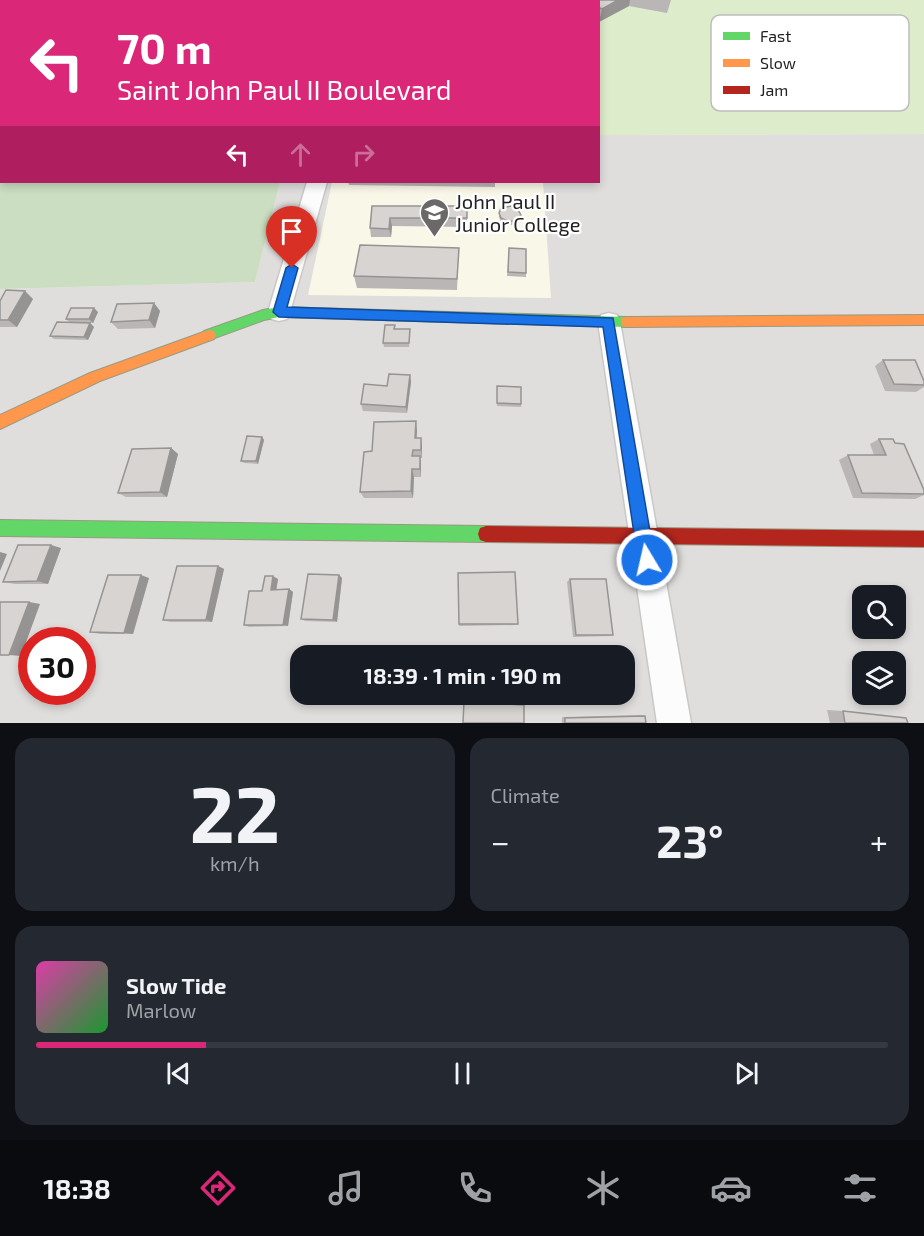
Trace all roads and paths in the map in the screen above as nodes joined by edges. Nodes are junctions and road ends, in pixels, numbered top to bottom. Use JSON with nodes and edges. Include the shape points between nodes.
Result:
{"nodes":[{"id":1,"x":317,"y":183,"type":"edge"},
{"id":2,"x":279,"y":312,"type":"junction"},
{"id":3,"x":924,"y":320,"type":"edge"},
{"id":4,"x":609,"y":322,"type":"junction"},
{"id":5,"x":0,"y":422,"type":"edge"},
{"id":6,"x":0,"y":528,"type":"edge"},
{"id":7,"x":643,"y":537,"type":"junction"},
{"id":8,"x":924,"y":539,"type":"edge"},
{"id":9,"x":674,"y":723,"type":"edge"}],
"edges":[{"from":1,"to":2,"type":"street"},
{"from":2,"to":4,"type":"street"},
{"from":2,"to":5,"type":"street","via":[[95,377]]},
{"from":3,"to":4,"type":"street"},
{"from":4,"to":7,"type":"street"},
{"from":6,"to":7,"type":"street"},
{"from":7,"to":8,"type":"street"},
{"from":7,"to":9,"type":"street"}]}
